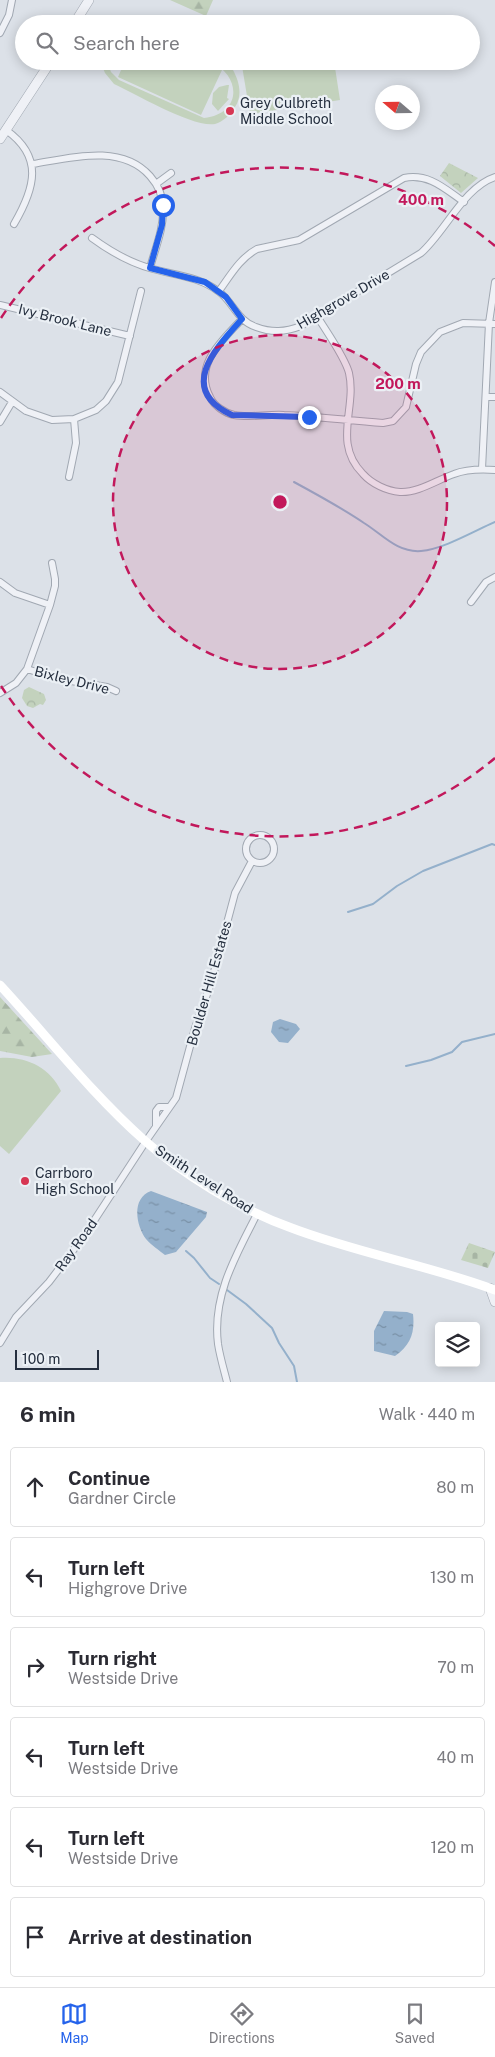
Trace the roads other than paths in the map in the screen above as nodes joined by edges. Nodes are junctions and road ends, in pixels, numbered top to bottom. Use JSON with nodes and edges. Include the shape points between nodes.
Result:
{"nodes":[{"id":1,"x":12,"y":0,"type":"edge"},
{"id":2,"x":89,"y":0,"type":"edge"},
{"id":3,"x":80,"y":15,"type":"edge"},
{"id":4,"x":0,"y":33,"type":"edge"},
{"id":5,"x":45,"y":70,"type":"edge"},
{"id":6,"x":6,"y":130,"type":"junction"},
{"id":7,"x":0,"y":139,"type":"edge"},
{"id":8,"x":32,"y":164,"type":"junction"},
{"id":9,"x":171,"y":173,"type":"dead end"},
{"id":10,"x":495,"y":177,"type":"edge"},
{"id":11,"x":156,"y":184,"type":"junction"},
{"id":12,"x":464,"y":202,"type":"junction"},
{"id":13,"x":14,"y":224,"type":"dead end"},
{"id":14,"x":92,"y":238,"type":"dead end"},
{"id":15,"x":150,"y":268,"type":"junction"},
{"id":16,"x":495,"y":282,"type":"edge"},
{"id":17,"x":218,"y":291,"type":"junction"},
{"id":18,"x":141,"y":292,"type":"dead end"},
{"id":19,"x":0,"y":305,"type":"edge"},
{"id":20,"x":317,"y":316,"type":"junction"},
{"id":21,"x":242,"y":319,"type":"junction"},
{"id":22,"x":492,"y":324,"type":"edge"},
{"id":23,"x":130,"y":336,"type":"junction"},
{"id":24,"x":0,"y":392,"type":"edge"},
{"id":25,"x":486,"y":397,"type":"junction"},
{"id":26,"x":495,"y":397,"type":"edge"},
{"id":27,"x":12,"y":402,"type":"junction"},
{"id":28,"x":74,"y":419,"type":"junction"},
{"id":29,"x":347,"y":420,"type":"junction"},
{"id":30,"x":0,"y":422,"type":"edge"},
{"id":31,"x":482,"y":469,"type":"junction"},
{"id":32,"x":495,"y":470,"type":"edge"},
{"id":33,"x":69,"y":477,"type":"dead end"},
{"id":34,"x":52,"y":563,"type":"dead end"},
{"id":35,"x":495,"y":577,"type":"edge"},
{"id":36,"x":0,"y":582,"type":"edge"},
{"id":37,"x":470,"y":602,"type":"dead end"},
{"id":38,"x":50,"y":605,"type":"junction"},
{"id":39,"x":27,"y":669,"type":"junction"},
{"id":40,"x":116,"y":691,"type":"dead end"},
{"id":41,"x":0,"y":693,"type":"edge"},
{"id":42,"x":252,"y":861,"type":"junction"},
{"id":43,"x":0,"y":985,"type":"edge"},
{"id":44,"x":146,"y":1141,"type":"junction"},
{"id":45,"x":257,"y":1214,"type":"junction"},
{"id":46,"x":493,"y":1289,"type":"edge"},
{"id":47,"x":495,"y":1302,"type":"edge"},
{"id":48,"x":0,"y":1343,"type":"edge"},
{"id":49,"x":227,"y":1382,"type":"edge"}],
"edges":[{"from":1,"to":4,"type":"street","via":[[10,15]]},
{"from":2,"to":3,"type":"street"},
{"from":5,"to":6,"type":"street"},
{"from":6,"to":7,"type":"street"},
{"from":6,"to":8,"type":"street","via":[[22,143]]},
{"from":8,"to":11,"type":"street","via":[[84,156],[112,157],[141,168]]},
{"from":8,"to":13,"type":"street","via":[[29,192]]},
{"from":9,"to":11,"type":"street"},
{"from":10,"to":12,"type":"street","name":"Highgrove Drive","via":[[476,189]]},
{"from":11,"to":15,"type":"street","via":[[162,198],[163,214]]},
{"from":12,"to":17,"type":"street","via":[[432,180],[415,176],[404,178],[298,240],[251,252]]},
{"from":12,"to":20,"type":"street","name":"Highgrove Drive","via":[[421,254]]},
{"from":14,"to":15,"type":"street","name":"Highgrove Drive","via":[[121,257]]},
{"from":15,"to":17,"type":"street","name":"Highgrove Drive","via":[[205,282]]},
{"from":16,"to":22,"type":"street"},
{"from":17,"to":21,"type":"street","name":"Highgrove Drive"},
{"from":18,"to":23,"type":"street"},
{"from":19,"to":23,"type":"street","name":"Ivy Brook Lane"},
{"from":20,"to":21,"type":"street","name":"Highgrove Drive","via":[[301,326],[279,332],[257,328]]},
{"from":20,"to":29,"type":"street","via":[[349,372]]},
{"from":21,"to":29,"type":"street","via":[[214,350],[204,374],[212,401],[221,410],[232,415]]},
{"from":22,"to":25,"type":"street"},
{"from":22,"to":29,"type":"street","via":[[463,323],[440,332],[421,352],[410,398],[393,422]]},
{"from":23,"to":28,"type":"street","via":[[121,375],[112,394],[96,410]]},
{"from":24,"to":27,"type":"street"},
{"from":25,"to":26,"type":"street"},
{"from":25,"to":31,"type":"street"},
{"from":27,"to":28,"type":"street","via":[[42,418]]},
{"from":27,"to":30,"type":"street"},
{"from":28,"to":33,"type":"street","via":[[76,443]]},
{"from":29,"to":31,"type":"street","via":[[350,457],[368,480],[389,489],[400,492],[413,490],[455,474]]},
{"from":31,"to":32,"type":"street"},
{"from":34,"to":38,"type":"street","via":[[55,579]]},
{"from":35,"to":37,"type":"street","via":[[486,582]]},
{"from":36,"to":38,"type":"street","via":[[15,593]]},
{"from":38,"to":39,"type":"street"},
{"from":39,"to":40,"type":"street","name":"Bixley Drive"},
{"from":39,"to":41,"type":"street","via":[[16,683]]},
{"from":42,"to":42,"type":"street","via":[[265,862],[272,856],[274,844],[268,837],[260,834],[248,841],[246,850]]},
{"from":42,"to":44,"type":"street","name":"Boulder Hill Estates","via":[[235,893],[176,1098]]},
{"from":43,"to":44,"type":"main road","name":"Smith Level Road","via":[[95,1092]]},
{"from":44,"to":45,"type":"main road","name":"Smith Level Road","via":[[186,1172]]},
{"from":44,"to":48,"type":"street","name":"Ray Road","via":[[84,1236],[49,1282],[16,1317]]},
{"from":45,"to":46,"type":"main road","name":"Smith Level Road","via":[[289,1228]]},
{"from":45,"to":49,"type":"street","via":[[224,1284],[218,1308],[218,1344]]},
{"from":46,"to":47,"type":"street"}]}
